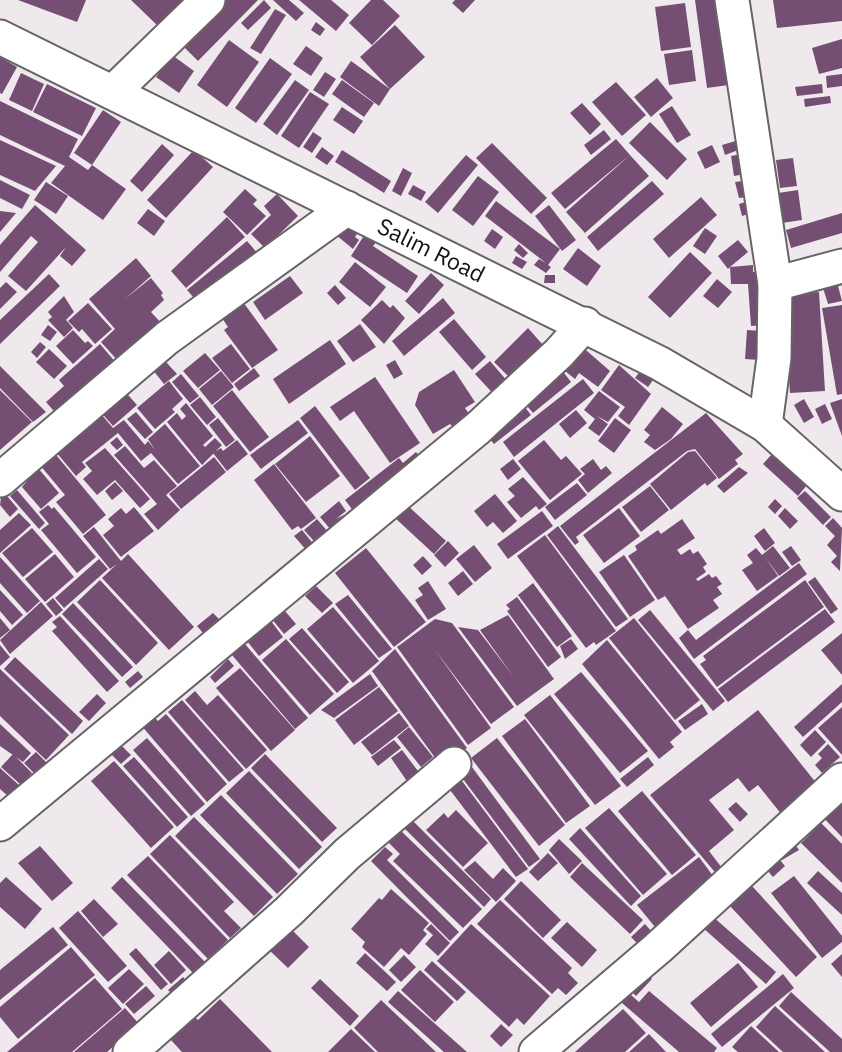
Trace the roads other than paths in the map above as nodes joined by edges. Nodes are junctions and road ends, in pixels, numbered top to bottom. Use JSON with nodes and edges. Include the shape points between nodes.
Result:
{"nodes":[{"id":1,"x":208,"y":0,"type":"edge"},
{"id":2,"x":732,"y":0,"type":"edge"},
{"id":3,"x":0,"y":37,"type":"edge"},
{"id":4,"x":113,"y":92,"type":"junction"},
{"id":5,"x":347,"y":208,"type":"junction"},
{"id":6,"x":842,"y":265,"type":"edge"},
{"id":7,"x":775,"y":284,"type":"junction"},
{"id":8,"x":585,"y":324,"type":"junction"},
{"id":9,"x":765,"y":425,"type":"junction"},
{"id":10,"x":0,"y":480,"type":"edge"},
{"id":11,"x":842,"y":494,"type":"edge"},
{"id":12,"x":454,"y":764,"type":"dead end"},
{"id":13,"x":842,"y":780,"type":"edge"},
{"id":14,"x":0,"y":824,"type":"edge"},
{"id":15,"x":130,"y":1052,"type":"edge"},
{"id":16,"x":536,"y":1052,"type":"edge"}],
"edges":[{"from":1,"to":4,"type":"street"},
{"from":2,"to":7,"type":"street"},
{"from":3,"to":4,"type":"street","name":"Salim Road"},
{"from":4,"to":5,"type":"street","name":"Salim Road"},
{"from":5,"to":8,"type":"street","name":"Salim Road"},
{"from":5,"to":10,"type":"street","via":[[167,338]]},
{"from":6,"to":7,"type":"street"},
{"from":7,"to":9,"type":"street","via":[[774,358]]},
{"from":8,"to":9,"type":"street","name":"Salim Road"},
{"from":8,"to":14,"type":"street","via":[[478,428]]},
{"from":9,"to":11,"type":"street","name":"Salim Road"},
{"from":12,"to":15,"type":"street","via":[[365,837]]},
{"from":13,"to":16,"type":"street"}]}
